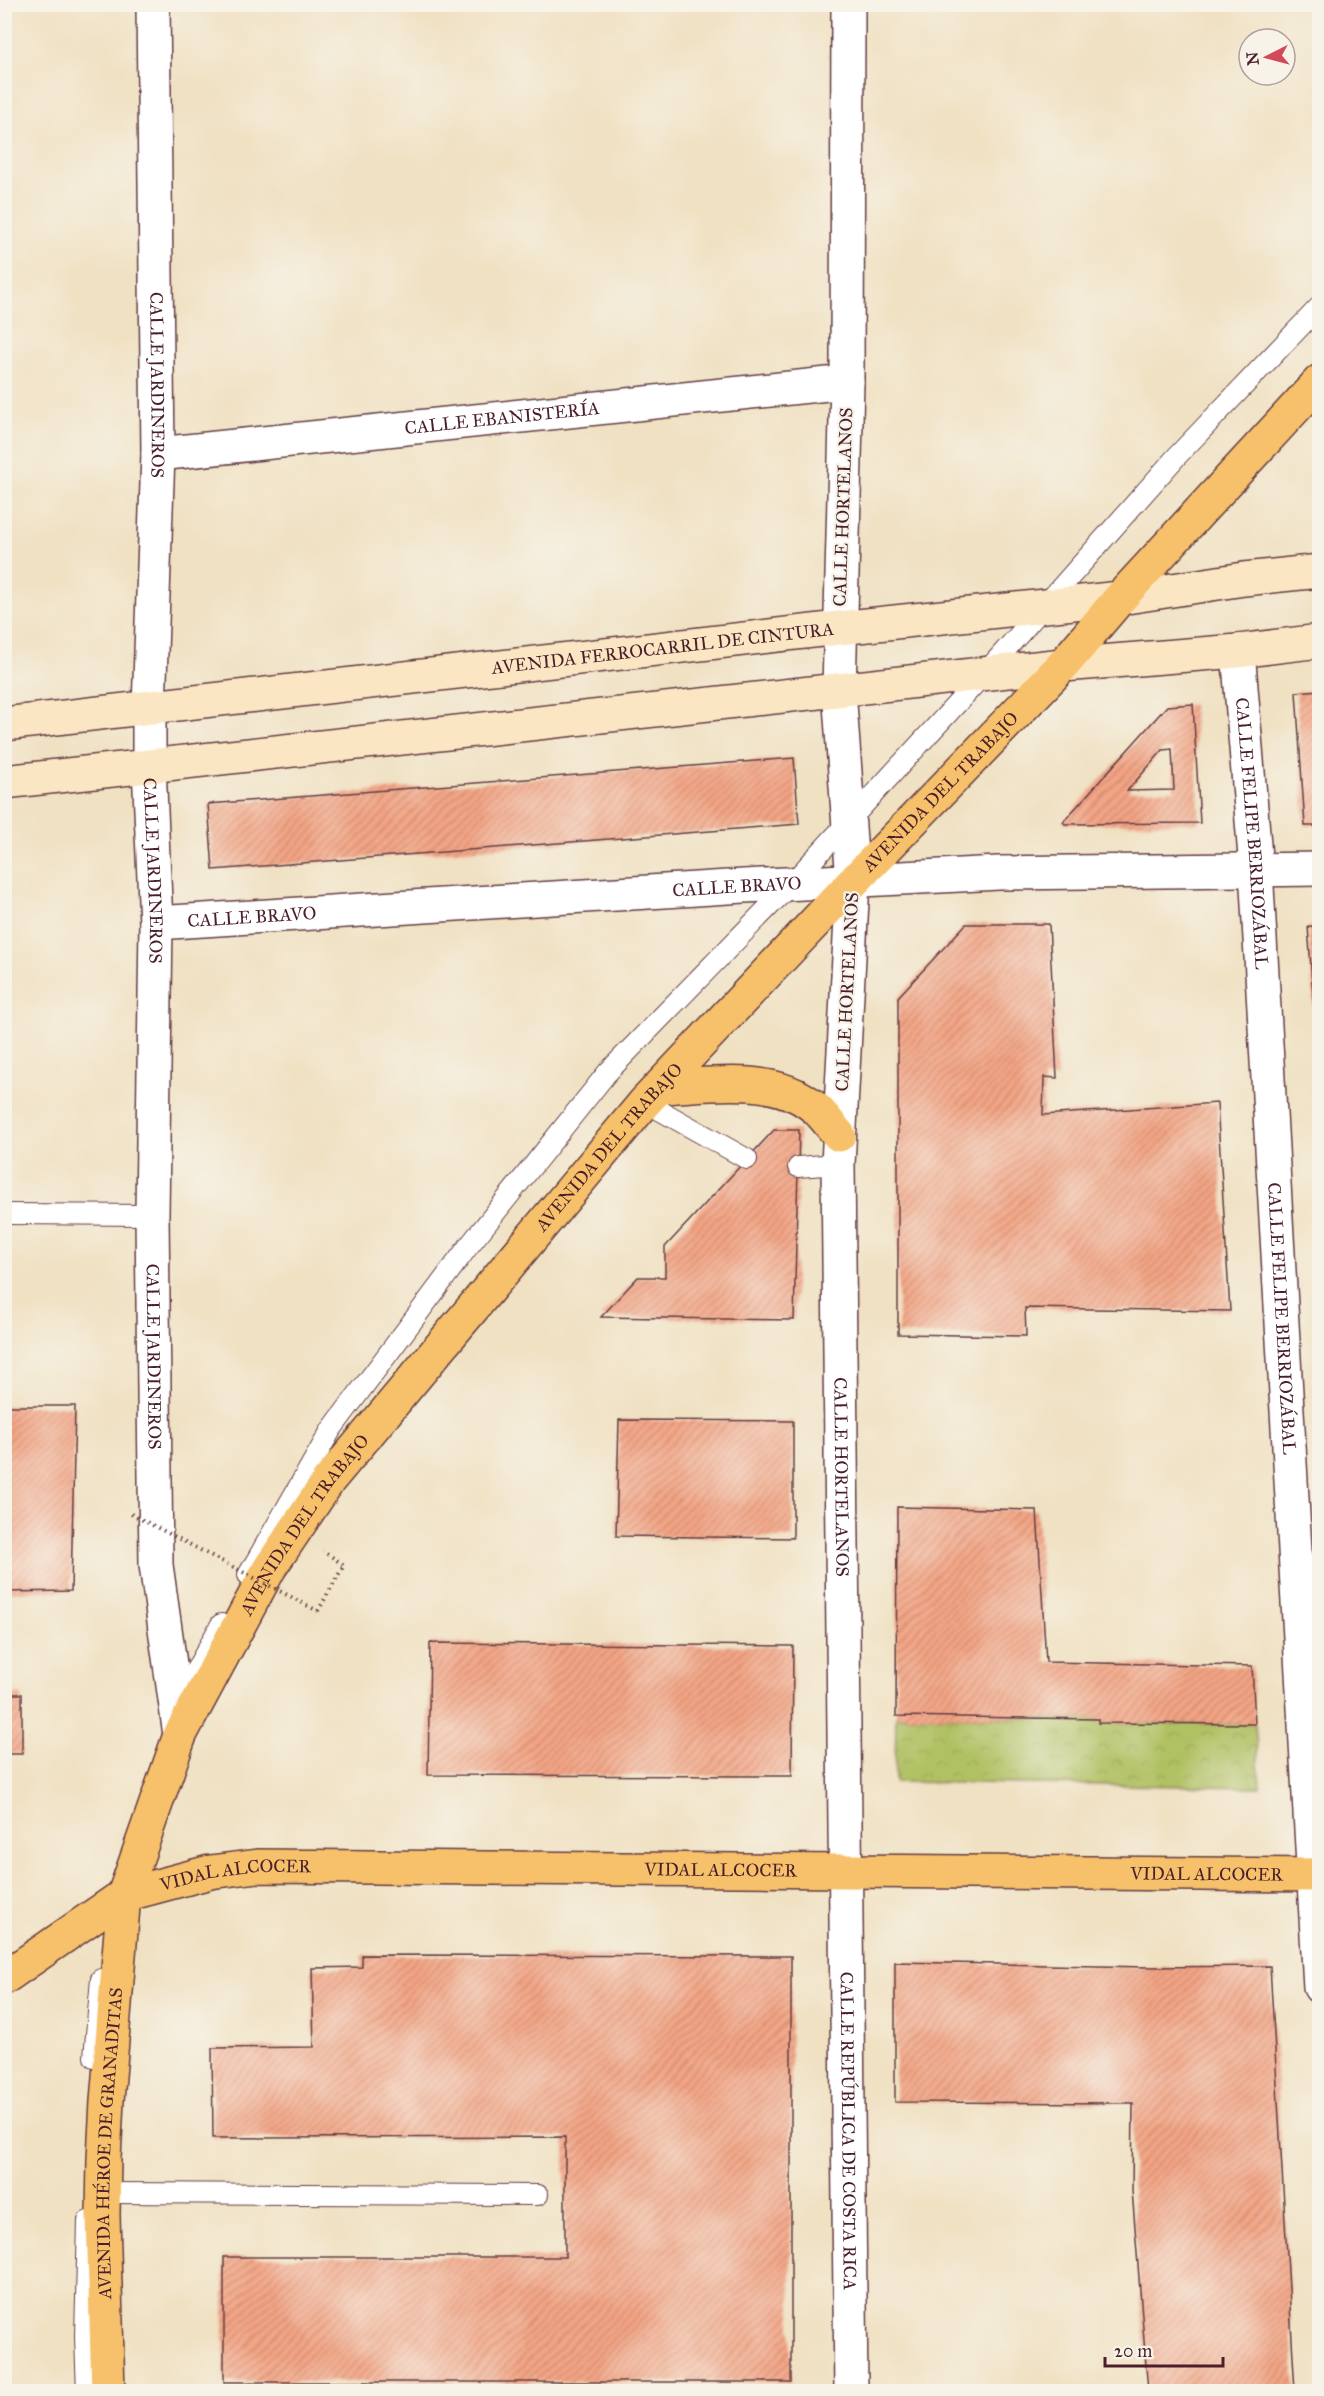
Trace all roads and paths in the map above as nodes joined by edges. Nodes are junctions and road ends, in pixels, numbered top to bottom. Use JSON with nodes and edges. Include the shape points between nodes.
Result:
{"nodes":[{"id":1,"x":153,"y":4,"type":"edge"},
{"id":2,"x":848,"y":4,"type":"edge"},
{"id":3,"x":1320,"y":306,"type":"edge"},
{"id":4,"x":1320,"y":381,"type":"edge"},
{"id":5,"x":847,"y":382,"type":"junction"},
{"id":6,"x":158,"y":454,"type":"junction"},
{"id":7,"x":1320,"y":571,"type":"edge"},
{"id":8,"x":1120,"y":598,"type":"junction"},
{"id":9,"x":1045,"y":606,"type":"junction"},
{"id":10,"x":839,"y":628,"type":"junction"},
{"id":11,"x":1320,"y":641,"type":"edge"},
{"id":12,"x":1238,"y":651,"type":"junction"},
{"id":13,"x":1063,"y":665,"type":"junction"},
{"id":14,"x":985,"y":673,"type":"junction"},
{"id":15,"x":838,"y":690,"type":"junction"},
{"id":16,"x":149,"y":708,"type":"junction"},
{"id":17,"x":4,"y":724,"type":"edge"},
{"id":18,"x":149,"y":766,"type":"junction"},
{"id":19,"x":4,"y":782,"type":"edge"},
{"id":20,"x":848,"y":821,"type":"junction"},
{"id":21,"x":1256,"y":869,"type":"junction"},
{"id":22,"x":1320,"y":869,"type":"edge"},
{"id":23,"x":853,"y":882,"type":"junction"},
{"id":24,"x":792,"y":883,"type":"junction"},
{"id":25,"x":156,"y":922,"type":"junction"},
{"id":26,"x":653,"y":1095,"type":"junction"},
{"id":27,"x":838,"y":1150,"type":"junction"},
{"id":28,"x":747,"y":1159,"type":"dead end"},
{"id":29,"x":798,"y":1167,"type":"dead end"},
{"id":30,"x":4,"y":1214,"type":"edge"},
{"id":31,"x":152,"y":1215,"type":"junction"},
{"id":32,"x":130,"y":1514,"type":"dead end"},
{"id":33,"x":344,"y":1565,"type":"dead end"},
{"id":34,"x":178,"y":1720,"type":"junction"},
{"id":35,"x":846,"y":1872,"type":"junction"},
{"id":36,"x":1316,"y":1875,"type":"edge"},
{"id":37,"x":116,"y":1900,"type":"junction"},
{"id":38,"x":4,"y":1978,"type":"edge"},
{"id":39,"x":1320,"y":1987,"type":"edge"},
{"id":40,"x":104,"y":2193,"type":"junction"},
{"id":41,"x":538,"y":2195,"type":"dead end"},
{"id":42,"x":87,"y":2391,"type":"edge"},
{"id":43,"x":108,"y":2391,"type":"edge"},
{"id":44,"x":851,"y":2391,"type":"edge"}],
"edges":[{"from":1,"to":6,"type":"street","name":"CALLE JARDINEROS"},
{"from":2,"to":5,"type":"street","name":"CALLE HORTELANOS"},
{"from":3,"to":9,"type":"lane","via":[[1177,456]]},
{"from":4,"to":8,"type":"main road","name":"AVENIDA DEL TRABAJO"},
{"from":5,"to":6,"type":"street","name":"CALLE EBANISTERÍA"},
{"from":5,"to":10,"type":"street","name":"CALLE HORTELANOS"},
{"from":6,"to":16,"type":"street","name":"CALLE JARDINEROS"},
{"from":7,"to":8,"type":"street","name":"AVENIDA FERROCARRIL DE CINTURA"},
{"from":8,"to":9,"type":"street","name":"AVENIDA FERROCARRIL DE CINTURA"},
{"from":8,"to":13,"type":"main road","name":"AVENIDA DEL TRABAJO"},
{"from":9,"to":10,"type":"street","name":"AVENIDA FERROCARRIL DE CINTURA"},
{"from":9,"to":14,"type":"lane"},
{"from":10,"to":15,"type":"street","name":"CALLE HORTELANOS"},
{"from":10,"to":16,"type":"street","name":"AVENIDA FERROCARRIL DE CINTURA"},
{"from":11,"to":12,"type":"street"},
{"from":12,"to":13,"type":"street"},
{"from":12,"to":21,"type":"street","name":"CALLE FELIPE BERRIOZÁBAL"},
{"from":13,"to":14,"type":"street"},
{"from":13,"to":23,"type":"main road","name":"AVENIDA DEL TRABAJO"},
{"from":14,"to":15,"type":"street"},
{"from":14,"to":20,"type":"lane"},
{"from":15,"to":18,"type":"street"},
{"from":15,"to":20,"type":"street","name":"CALLE HORTELANOS"},
{"from":16,"to":17,"type":"street","name":"AVENIDA FERROCARRIL DE CINTURA"},
{"from":16,"to":18,"type":"street","name":"CALLE JARDINEROS"},
{"from":18,"to":19,"type":"street"},
{"from":18,"to":25,"type":"street","name":"CALLE JARDINEROS"},
{"from":20,"to":23,"type":"street","name":"CALLE HORTELANOS"},
{"from":20,"to":24,"type":"lane"},
{"from":21,"to":22,"type":"street","name":"CALLE BRAVO"},
{"from":21,"to":23,"type":"street","name":"CALLE BRAVO","via":[[999,873]]},
{"from":21,"to":36,"type":"street","name":"CALLE FELIPE BERRIOZÁBAL"},
{"from":23,"to":24,"type":"street","name":"CALLE BRAVO"},
{"from":23,"to":26,"type":"main road","name":"AVENIDA DEL TRABAJO"},
{"from":23,"to":27,"type":"street","name":"CALLE HORTELANOS"},
{"from":24,"to":25,"type":"street","name":"CALLE BRAVO"},
{"from":24,"to":34,"type":"lane","via":[[607,1073],[468,1247],[331,1430],[266,1542]]},
{"from":25,"to":31,"type":"street","name":"CALLE JARDINEROS"},
{"from":26,"to":27,"type":"main road","via":[[750,1084],[792,1092],[815,1107]]},
{"from":26,"to":28,"type":"lane"},
{"from":26,"to":34,"type":"main road","name":"AVENIDA DEL TRABAJO","via":[[329,1480],[269,1569]]},
{"from":27,"to":29,"type":"lane"},
{"from":27,"to":35,"type":"street","name":"CALLE HORTELANOS"},
{"from":30,"to":31,"type":"lane"},
{"from":31,"to":34,"type":"street","name":"CALLE JARDINEROS","via":[[156,1566]]},
{"from":32,"to":33,"type":"path","bridge":true,"via":[[318,1611]]},
{"from":34,"to":37,"type":"main road","name":"AVENIDA DEL TRABAJO"},
{"from":35,"to":36,"type":"main road","name":"VIDAL ALCOCER"},
{"from":35,"to":37,"type":"main road","name":"VIDAL ALCOCER","via":[[258,1866],[210,1872]]},
{"from":35,"to":44,"type":"street","name":"CALLE REPÚBLICA DE COSTA RICA"},
{"from":36,"to":39,"type":"street","name":"CALLE FELIPE BERRIOZÁBAL"},
{"from":37,"to":38,"type":"main road"},
{"from":37,"to":40,"type":"main road","name":"AVENIDA HÉROE DE GRANADITAS"},
{"from":37,"to":42,"type":"lane","via":[[97,2014],[91,2113]]},
{"from":40,"to":41,"type":"lane"},
{"from":40,"to":43,"type":"main road","name":"AVENIDA HÉROE DE GRANADITAS"}]}
